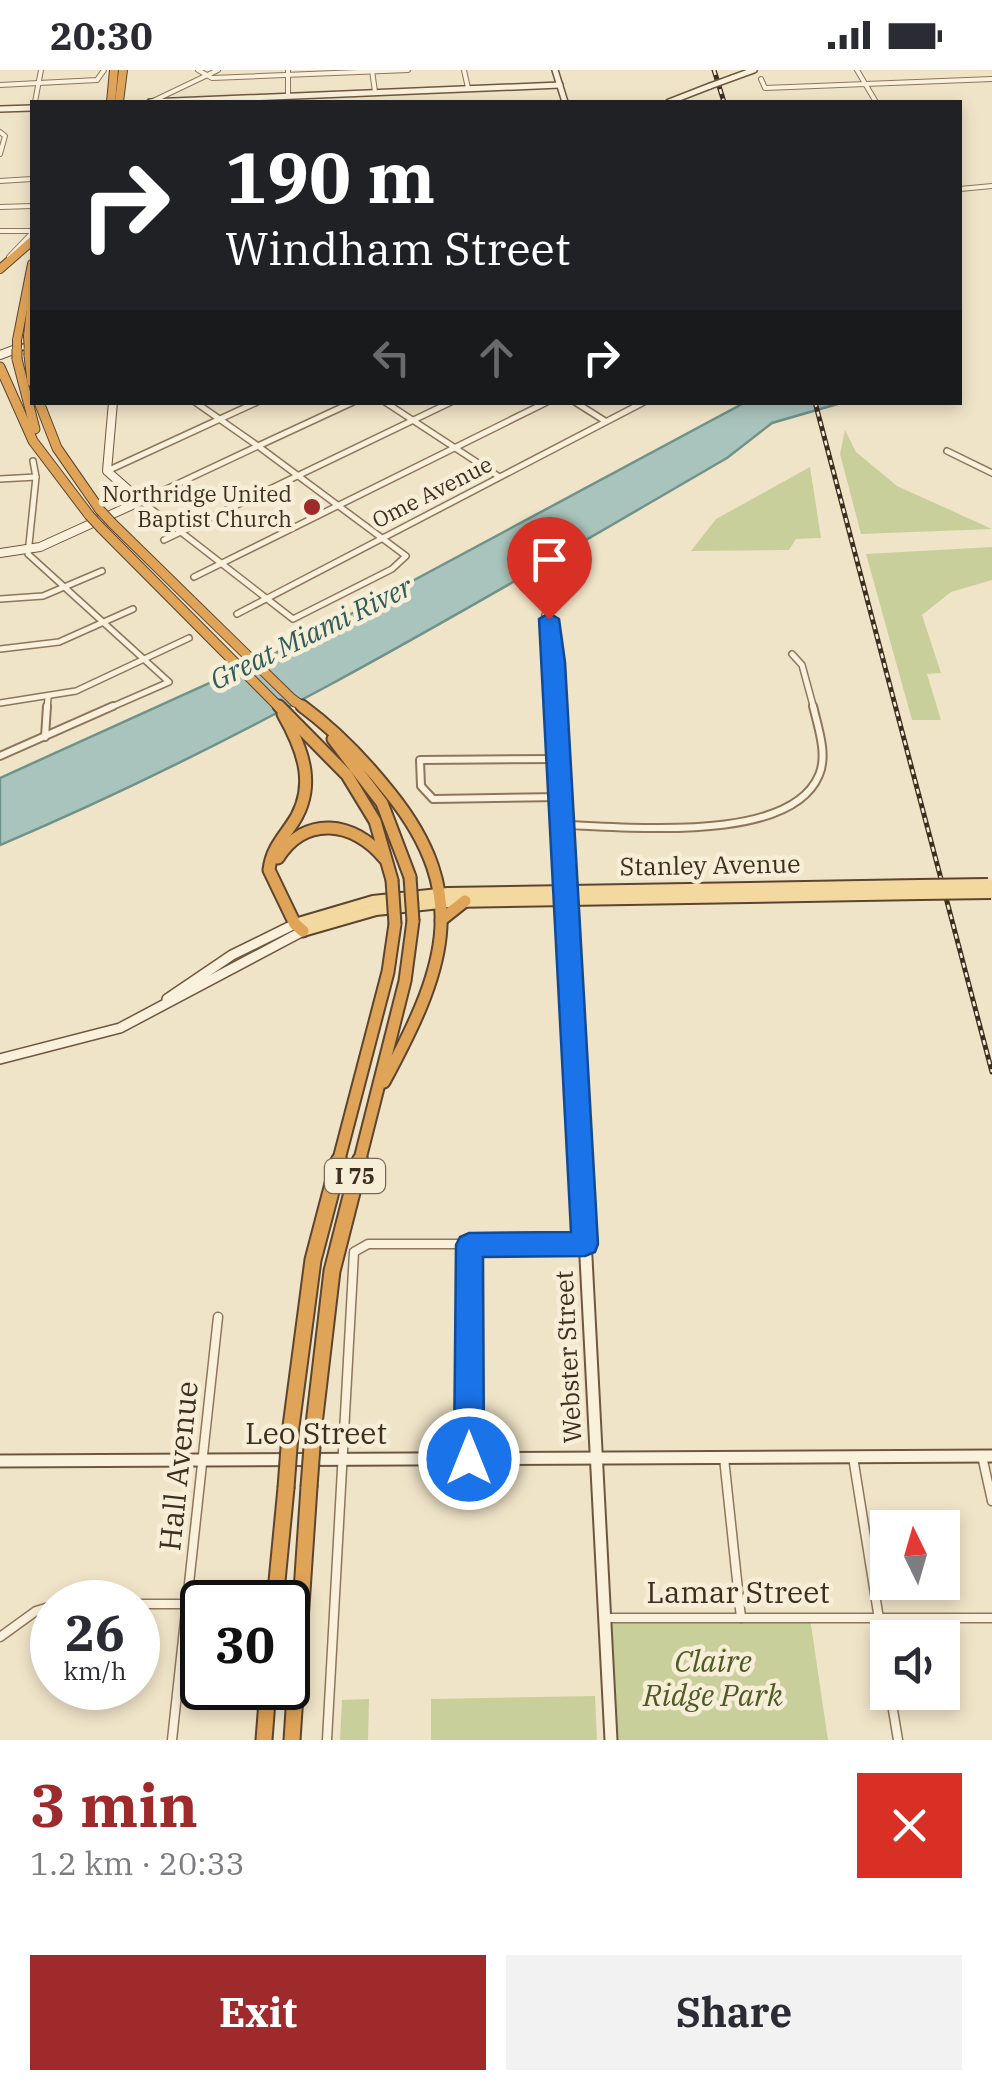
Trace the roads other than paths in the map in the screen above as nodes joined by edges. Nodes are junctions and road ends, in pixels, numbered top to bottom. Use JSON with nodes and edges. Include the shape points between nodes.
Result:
{"nodes":[{"id":1,"x":41,"y":70,"type":"edge"},
{"id":2,"x":104,"y":70,"type":"edge"},
{"id":3,"x":114,"y":70,"type":"edge"},
{"id":4,"x":122,"y":70,"type":"edge"},
{"id":5,"x":198,"y":70,"type":"edge"},
{"id":6,"x":218,"y":70,"type":"edge"},
{"id":7,"x":408,"y":70,"type":"edge"},
{"id":8,"x":464,"y":70,"type":"edge"},
{"id":9,"x":556,"y":70,"type":"edge"},
{"id":10,"x":754,"y":70,"type":"edge"},
{"id":11,"x":857,"y":70,"type":"edge"},
{"id":12,"x":372,"y":71,"type":"edge"},
{"id":13,"x":288,"y":73,"type":"edge"},
{"id":14,"x":206,"y":76,"type":"junction"},
{"id":15,"x":761,"y":79,"type":"dead end"},
{"id":16,"x":992,"y":79,"type":"edge"},
{"id":17,"x":39,"y":84,"type":"junction"},
{"id":18,"x":560,"y":84,"type":"junction"},
{"id":19,"x":865,"y":84,"type":"junction"},
{"id":20,"x":0,"y":85,"type":"edge"},
{"id":21,"x":468,"y":88,"type":"junction"},
{"id":22,"x":375,"y":92,"type":"junction"},
{"id":23,"x":288,"y":96,"type":"junction"},
{"id":24,"x":35,"y":100,"type":"edge"},
{"id":25,"x":115,"y":100,"type":"edge"},
{"id":26,"x":115,"y":100,"type":"edge"},
{"id":27,"x":158,"y":100,"type":"edge"},
{"id":28,"x":279,"y":100,"type":"edge"},
{"id":29,"x":564,"y":100,"type":"edge"},
{"id":30,"x":675,"y":100,"type":"edge"},
{"id":31,"x":875,"y":100,"type":"edge"},
{"id":32,"x":30,"y":106,"type":"edge"},
{"id":33,"x":0,"y":110,"type":"edge"},
{"id":34,"x":0,"y":132,"type":"edge"},
{"id":35,"x":0,"y":154,"type":"edge"},
{"id":36,"x":30,"y":180,"type":"edge"},
{"id":37,"x":0,"y":181,"type":"edge"},
{"id":38,"x":992,"y":186,"type":"edge"},
{"id":39,"x":962,"y":189,"type":"edge"},
{"id":40,"x":30,"y":206,"type":"edge"},
{"id":41,"x":0,"y":207,"type":"edge"},
{"id":42,"x":0,"y":231,"type":"edge"},
{"id":43,"x":30,"y":232,"type":"edge"},
{"id":44,"x":30,"y":234,"type":"edge"},
{"id":45,"x":30,"y":243,"type":"edge"},
{"id":46,"x":0,"y":268,"type":"edge"},
{"id":47,"x":30,"y":274,"type":"edge"},
{"id":48,"x":30,"y":340,"type":"edge"},
{"id":49,"x":0,"y":355,"type":"edge"},
{"id":50,"x":0,"y":367,"type":"edge"},
{"id":51,"x":40,"y":405,"type":"edge"},
{"id":52,"x":47,"y":405,"type":"edge"},
{"id":53,"x":112,"y":405,"type":"edge"},
{"id":54,"x":199,"y":405,"type":"edge"},
{"id":55,"x":251,"y":405,"type":"edge"},
{"id":56,"x":347,"y":405,"type":"edge"},
{"id":57,"x":390,"y":405,"type":"edge"},
{"id":58,"x":445,"y":405,"type":"edge"},
{"id":59,"x":541,"y":405,"type":"edge"},
{"id":60,"x":580,"y":405,"type":"edge"},
{"id":61,"x":638,"y":405,"type":"edge"},
{"id":62,"x":46,"y":419,"type":"junction"},
{"id":63,"x":220,"y":420,"type":"junction"},
{"id":64,"x":413,"y":420,"type":"junction"},
{"id":65,"x":606,"y":422,"type":"junction"},
{"id":66,"x":257,"y":447,"type":"junction"},
{"id":67,"x":454,"y":448,"type":"junction"},
{"id":68,"x":947,"y":450,"type":"dead end"},
{"id":69,"x":33,"y":462,"type":"dead end"},
{"id":70,"x":107,"y":470,"type":"junction"},
{"id":71,"x":57,"y":473,"type":"junction"},
{"id":72,"x":992,"y":473,"type":"edge"},
{"id":73,"x":36,"y":476,"type":"junction"},
{"id":74,"x":298,"y":476,"type":"junction"},
{"id":75,"x":500,"y":477,"type":"junction"},
{"id":76,"x":0,"y":478,"type":"edge"},
{"id":77,"x":141,"y":501,"type":"junction"},
{"id":78,"x":339,"y":506,"type":"junction"},
{"id":79,"x":180,"y":532,"type":"junction"},
{"id":80,"x":382,"y":537,"type":"junction"},
{"id":81,"x":164,"y":540,"type":"dead end"},
{"id":82,"x":26,"y":551,"type":"junction"},
{"id":83,"x":0,"y":553,"type":"edge"},
{"id":84,"x":220,"y":564,"type":"junction"},
{"id":85,"x":102,"y":570,"type":"dead end"},
{"id":86,"x":194,"y":577,"type":"dead end"},
{"id":87,"x":66,"y":588,"type":"junction"},
{"id":88,"x":265,"y":599,"type":"junction"},
{"id":89,"x":0,"y":600,"type":"edge"},
{"id":90,"x":133,"y":609,"type":"dead end"},
{"id":91,"x":237,"y":614,"type":"dead end"},
{"id":92,"x":544,"y":615,"type":"dead end"},
{"id":93,"x":104,"y":622,"type":"junction"},
{"id":94,"x":189,"y":638,"type":"dead end"},
{"id":95,"x":230,"y":647,"type":"junction"},
{"id":96,"x":0,"y":649,"type":"edge"},
{"id":97,"x":792,"y":654,"type":"dead end"},
{"id":98,"x":147,"y":658,"type":"junction"},
{"id":99,"x":48,"y":698,"type":"junction"},
{"id":100,"x":0,"y":703,"type":"edge"},
{"id":101,"x":309,"y":726,"type":"junction"},
{"id":102,"x":45,"y":738,"type":"junction"},
{"id":103,"x":0,"y":756,"type":"edge"},
{"id":104,"x":560,"y":759,"type":"junction"},
{"id":105,"x":562,"y":797,"type":"junction"},
{"id":106,"x":564,"y":825,"type":"junction"},
{"id":107,"x":391,"y":874,"type":"junction"},
{"id":108,"x":991,"y":889,"type":"edge"},
{"id":109,"x":567,"y":894,"type":"junction"},
{"id":110,"x":441,"y":898,"type":"junction"},
{"id":111,"x":465,"y":902,"type":"junction"},
{"id":112,"x":441,"y":920,"type":"junction"},
{"id":113,"x":300,"y":925,"type":"junction"},
{"id":114,"x":0,"y":1058,"type":"edge"},
{"id":115,"x":374,"y":1100,"type":"junction"},
{"id":116,"x":585,"y":1244,"type":"junction"},
{"id":117,"x":469,"y":1245,"type":"junction"},
{"id":118,"x":218,"y":1317,"type":"dead end"},
{"id":119,"x":987,"y":1456,"type":"edge"},
{"id":120,"x":853,"y":1457,"type":"junction"},
{"id":121,"x":596,"y":1458,"type":"junction"},
{"id":122,"x":724,"y":1458,"type":"junction"},
{"id":123,"x":344,"y":1459,"type":"junction"},
{"id":124,"x":469,"y":1459,"type":"junction"},
{"id":125,"x":202,"y":1460,"type":"junction"},
{"id":126,"x":0,"y":1461,"type":"edge"},
{"id":127,"x":992,"y":1501,"type":"edge"},
{"id":128,"x":190,"y":1580,"type":"edge"},
{"id":129,"x":277,"y":1580,"type":"edge"},
{"id":130,"x":30,"y":1615,"type":"edge"},
{"id":131,"x":604,"y":1618,"type":"junction"},
{"id":132,"x":741,"y":1618,"type":"junction"},
{"id":133,"x":878,"y":1618,"type":"junction"},
{"id":134,"x":992,"y":1618,"type":"edge"},
{"id":135,"x":0,"y":1637,"type":"edge"},
{"id":136,"x":180,"y":1667,"type":"edge"},
{"id":137,"x":266,"y":1710,"type":"edge"},
{"id":138,"x":893,"y":1710,"type":"edge"},
{"id":139,"x":172,"y":1740,"type":"edge"},
{"id":140,"x":264,"y":1740,"type":"edge"},
{"id":141,"x":292,"y":1740,"type":"edge"},
{"id":142,"x":327,"y":1740,"type":"edge"},
{"id":143,"x":611,"y":1740,"type":"edge"},
{"id":144,"x":898,"y":1740,"type":"edge"}],
"edges":[{"from":1,"to":17,"type":"street"},
{"from":2,"to":17,"type":"street","via":[[98,80]]},
{"from":3,"to":25,"type":"highway"},
{"from":4,"to":26,"type":"highway"},
{"from":5,"to":14,"type":"street"},
{"from":6,"to":14,"type":"street"},
{"from":7,"to":12,"type":"street"},
{"from":8,"to":21,"type":"street"},
{"from":9,"to":18,"type":"street"},
{"from":10,"to":30,"type":"street","bridge":true},
{"from":11,"to":19,"type":"street"},
{"from":12,"to":13,"type":"street"},
{"from":12,"to":22,"type":"street"},
{"from":13,"to":14,"type":"street"},
{"from":13,"to":23,"type":"street"},
{"from":14,"to":27,"type":"street"},
{"from":15,"to":19,"type":"street","via":[[765,88]]},
{"from":16,"to":19,"type":"street"},
{"from":17,"to":20,"type":"street"},
{"from":17,"to":24,"type":"street"},
{"from":18,"to":21,"type":"street"},
{"from":18,"to":29,"type":"street"},
{"from":19,"to":31,"type":"street"},
{"from":21,"to":22,"type":"street"},
{"from":22,"to":23,"type":"street"},
{"from":23,"to":28,"type":"street"},
{"from":32,"to":33,"type":"street"},
{"from":34,"to":35,"type":"street"},
{"from":36,"to":37,"type":"street"},
{"from":38,"to":39,"type":"street"},
{"from":40,"to":41,"type":"street"},
{"from":42,"to":43,"type":"street"},
{"from":44,"to":46,"type":"street"},
{"from":45,"to":46,"type":"highway"},
{"from":47,"to":71,"type":"highway","number":"I 75","bridge":true,"via":[[18,359],[31,421]]},
{"from":48,"to":49,"type":"street"},
{"from":50,"to":71,"type":"highway","via":[[33,441]]},
{"from":51,"to":62,"type":"highway","number":"I 75"},
{"from":52,"to":62,"type":"highway"},
{"from":53,"to":70,"type":"street"},
{"from":54,"to":63,"type":"street"},
{"from":55,"to":63,"type":"street"},
{"from":56,"to":66,"type":"street"},
{"from":57,"to":64,"type":"street"},
{"from":58,"to":64,"type":"street"},
{"from":59,"to":67,"type":"street"},
{"from":60,"to":65,"type":"street"},
{"from":61,"to":65,"type":"street","name":"Ome Avenue"},
{"from":62,"to":95,"type":"highway","number":"I 75","bridge":true,"via":[[66,464],[100,510]]},
{"from":63,"to":66,"type":"street"},
{"from":63,"to":70,"type":"street"},
{"from":64,"to":67,"type":"street"},
{"from":64,"to":74,"type":"street"},
{"from":65,"to":75,"type":"street","name":"Ome Avenue"},
{"from":66,"to":74,"type":"street"},
{"from":66,"to":77,"type":"street"},
{"from":67,"to":75,"type":"street"},
{"from":67,"to":78,"type":"street"},
{"from":68,"to":72,"type":"street"},
{"from":69,"to":73,"type":"street"},
{"from":70,"to":77,"type":"street"},
{"from":71,"to":95,"type":"highway","number":"I 75","bridge":true,"via":[[101,528]]},
{"from":73,"to":76,"type":"street"},
{"from":73,"to":82,"type":"street"},
{"from":74,"to":78,"type":"street"},
{"from":74,"to":79,"type":"street"},
{"from":75,"to":80,"type":"street","name":"Ome Avenue"},
{"from":77,"to":79,"type":"street"},
{"from":77,"to":82,"type":"street"},
{"from":78,"to":80,"type":"street"},
{"from":78,"to":84,"type":"street"},
{"from":79,"to":81,"type":"street"},
{"from":79,"to":84,"type":"street"},
{"from":80,"to":88,"type":"street","name":"Ome Avenue"},
{"from":80,"to":88,"type":"street","via":[[405,560],[293,619]]},
{"from":82,"to":83,"type":"street"},
{"from":82,"to":87,"type":"street"},
{"from":84,"to":86,"type":"street"},
{"from":84,"to":88,"type":"street"},
{"from":85,"to":87,"type":"street"},
{"from":87,"to":89,"type":"street"},
{"from":87,"to":93,"type":"street"},
{"from":88,"to":91,"type":"street","name":"Ome Avenue"},
{"from":90,"to":93,"type":"street"},
{"from":92,"to":104,"type":"street","name":"Webster Street","via":[[553,628]]},
{"from":93,"to":96,"type":"street","via":[[59,642]]},
{"from":93,"to":98,"type":"street"},
{"from":94,"to":98,"type":"street"},
{"from":95,"to":101,"type":"highway","number":"I 75","via":[[273,698]]},
{"from":95,"to":101,"type":"highway","number":"I 75","via":[[292,699]]},
{"from":97,"to":106,"type":"street","via":[[802,665],[822,758],[816,786],[800,804],[752,822]]},
{"from":98,"to":99,"type":"street"},
{"from":98,"to":102,"type":"street","via":[[169,682]]},
{"from":99,"to":100,"type":"street"},
{"from":99,"to":102,"type":"street"},
{"from":101,"to":107,"type":"highway","number":"I 75","via":[[364,799]]},
{"from":101,"to":110,"type":"highway","via":[[369,767],[415,826]]},
{"from":101,"to":113,"type":"highway","via":[[307,792],[269,870]]},
{"from":101,"to":115,"type":"highway","number":"I 75","bridge":true,"via":[[358,767],[380,798],[410,877],[413,922],[405,981]]},
{"from":102,"to":103,"type":"street"},
{"from":104,"to":105,"type":"street","name":"Webster Street"},
{"from":104,"to":105,"type":"street","via":[[420,760],[421,786],[432,798]]},
{"from":105,"to":106,"type":"street","name":"Webster Street"},
{"from":106,"to":109,"type":"street","name":"Webster Street"},
{"from":107,"to":113,"type":"highway","via":[[376,845],[356,830],[303,832],[276,864]]},
{"from":107,"to":129,"type":"highway","number":"I 75","bridge":true,"via":[[395,924],[388,972],[313,1260]]},
{"from":108,"to":109,"type":"main road","name":"Stanley Avenue","bridge":true},
{"from":109,"to":110,"type":"main road","name":"Stanley Avenue"},
{"from":109,"to":111,"type":"main road","name":"Stanley Avenue"},
{"from":109,"to":116,"type":"street","name":"Webster Street"},
{"from":110,"to":111,"type":"main road","name":"Stanley Avenue"},
{"from":110,"to":112,"type":"highway"},
{"from":110,"to":113,"type":"main road","name":"Stanley Avenue"},
{"from":111,"to":112,"type":"highway"},
{"from":112,"to":115,"type":"highway","via":[[435,966]]},
{"from":113,"to":114,"type":"street","name":"Stanley Avenue","via":[[103,1035]]},
{"from":115,"to":141,"type":"highway","number":"I 75","bridge":true,"via":[[332,1271],[313,1433]]},
{"from":116,"to":117,"type":"street"},
{"from":116,"to":121,"type":"street","name":"Webster Street"},
{"from":117,"to":123,"type":"street","via":[[380,1244],[354,1252]]},
{"from":117,"to":124,"type":"street"},
{"from":118,"to":125,"type":"street","name":"Hall Avenue"},
{"from":119,"to":120,"type":"street","name":"Leo Street"},
{"from":119,"to":127,"type":"street"},
{"from":120,"to":122,"type":"street","name":"Leo Street"},
{"from":120,"to":133,"type":"street"},
{"from":121,"to":122,"type":"street","name":"Leo Street"},
{"from":121,"to":124,"type":"street","name":"Leo Street"},
{"from":121,"to":131,"type":"street","name":"Webster Street"},
{"from":122,"to":132,"type":"street"},
{"from":123,"to":124,"type":"street","name":"Leo Street"},
{"from":123,"to":125,"type":"street","name":"Leo Street"},
{"from":123,"to":142,"type":"street"},
{"from":125,"to":126,"type":"street","name":"Leo Street"},
{"from":125,"to":128,"type":"street","name":"Hall Avenue"},
{"from":130,"to":135,"type":"street"},
{"from":131,"to":132,"type":"street","name":"Lamar Street"},
{"from":131,"to":143,"type":"street","name":"Webster Street"},
{"from":132,"to":133,"type":"street","name":"Lamar Street"},
{"from":133,"to":134,"type":"street","name":"Lamar Street"},
{"from":136,"to":139,"type":"street","name":"Hall Avenue"},
{"from":137,"to":140,"type":"highway"},
{"from":138,"to":144,"type":"street"}]}
